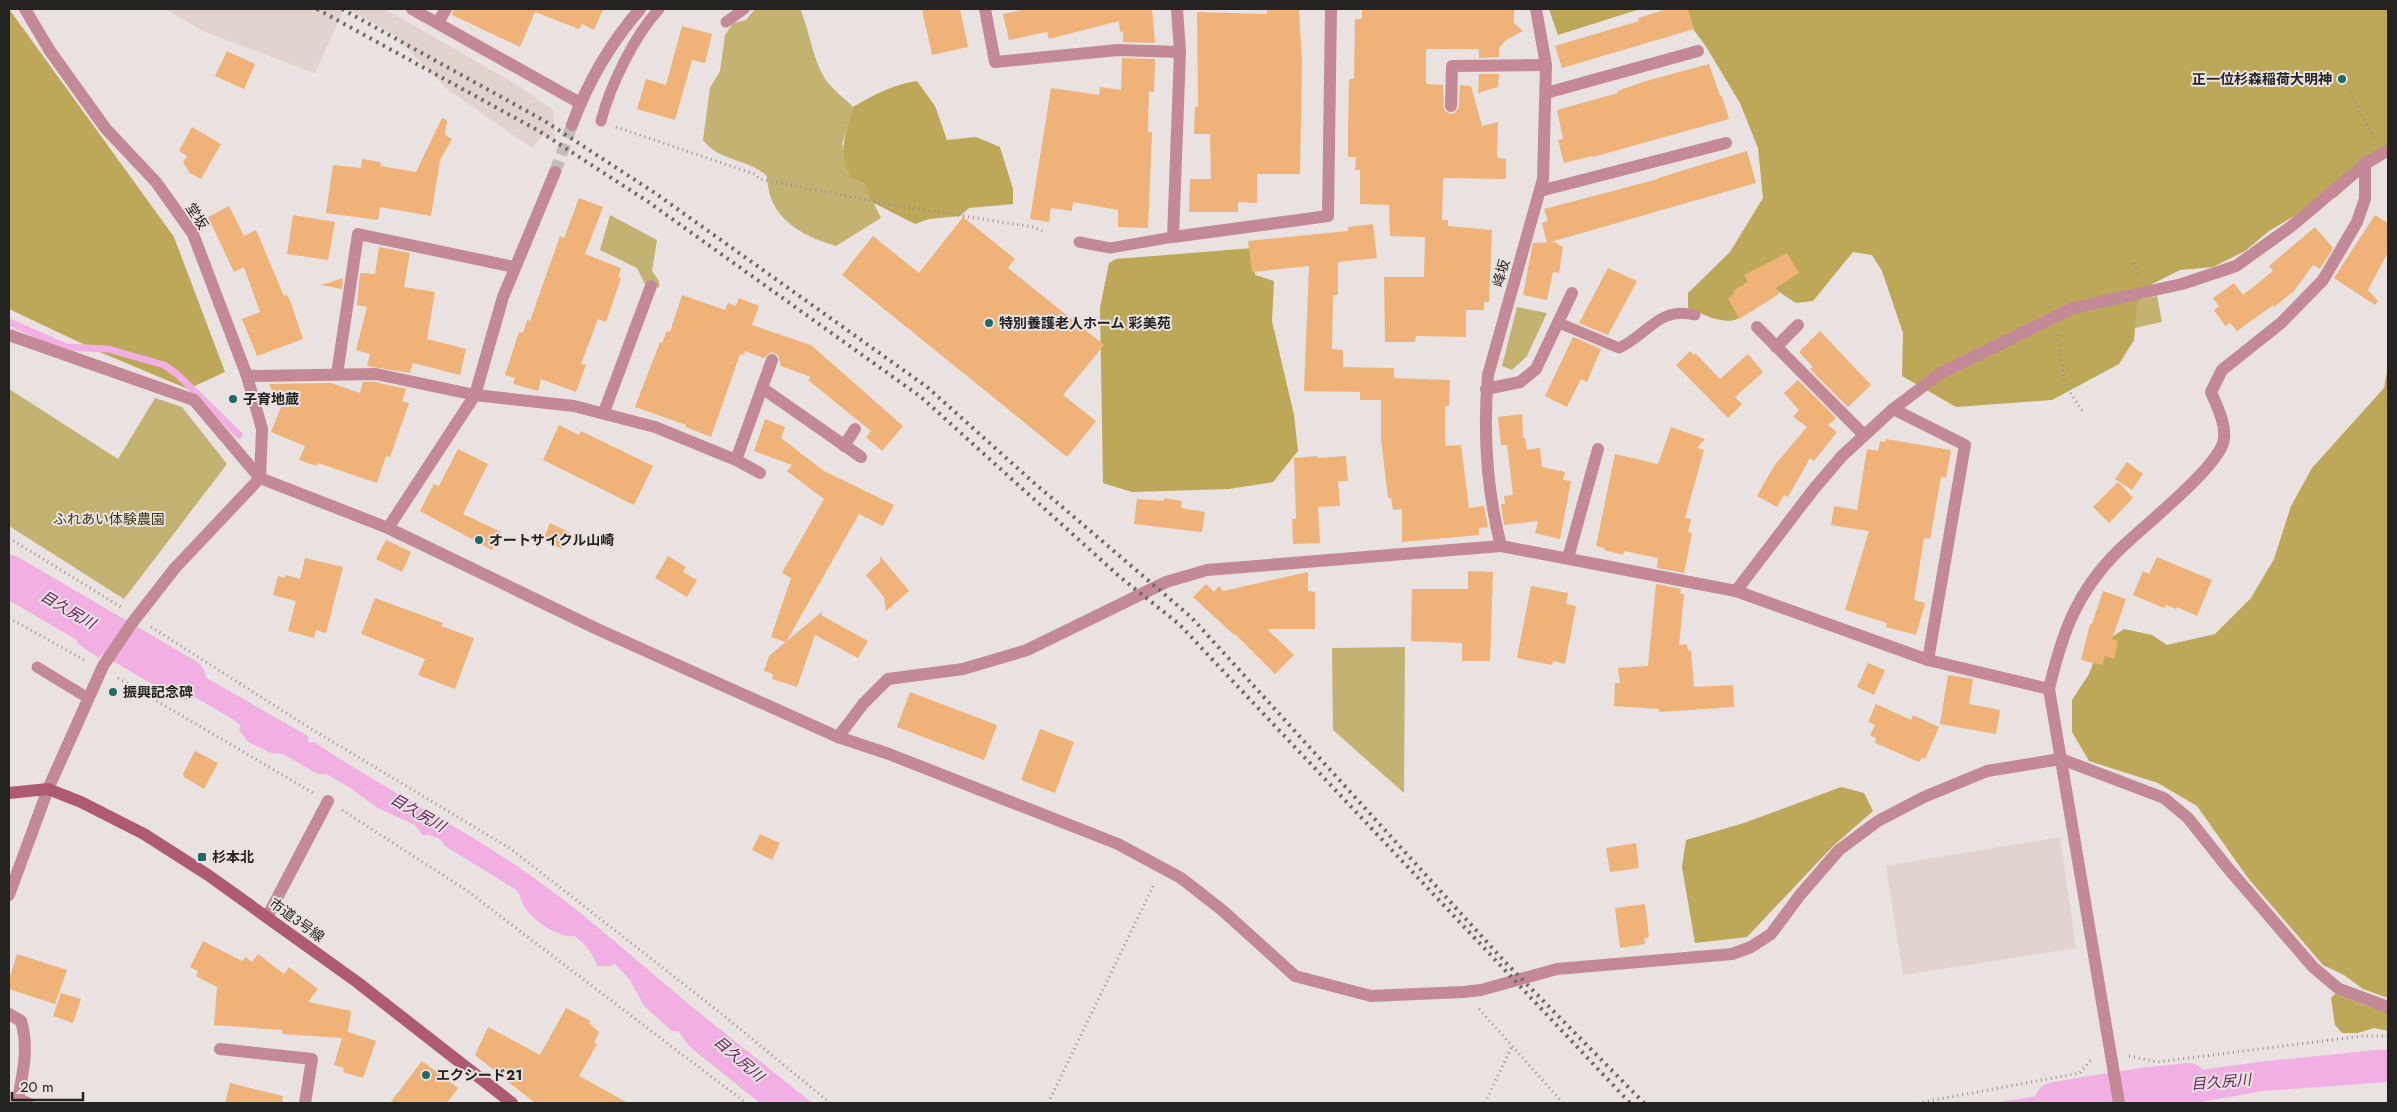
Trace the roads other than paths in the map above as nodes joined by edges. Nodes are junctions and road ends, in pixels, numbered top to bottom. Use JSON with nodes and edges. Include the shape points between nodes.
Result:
{"nodes":[{"id":1,"x":25,"y":9,"type":"edge"},
{"id":2,"x":412,"y":9,"type":"edge"},
{"id":3,"x":446,"y":9,"type":"edge"},
{"id":4,"x":640,"y":9,"type":"edge"},
{"id":5,"x":659,"y":9,"type":"edge"},
{"id":6,"x":744,"y":9,"type":"edge"},
{"id":7,"x":985,"y":9,"type":"edge"},
{"id":8,"x":1177,"y":9,"type":"edge"},
{"id":9,"x":1331,"y":9,"type":"edge"},
{"id":10,"x":1536,"y":9,"type":"edge"},
{"id":11,"x":438,"y":22,"type":"junction"},
{"id":12,"x":726,"y":22,"type":"dead end"},
{"id":13,"x":1698,"y":51,"type":"dead end"},
{"id":14,"x":1180,"y":52,"type":"junction"},
{"id":15,"x":1546,"y":65,"type":"junction"},
{"id":16,"x":1546,"y":93,"type":"junction"},
{"id":17,"x":580,"y":103,"type":"junction"},
{"id":18,"x":1451,"y":106,"type":"dead end"},
{"id":19,"x":601,"y":122,"type":"road end"},
{"id":20,"x":572,"y":125,"type":"tunnel mouth"},
{"id":21,"x":1726,"y":143,"type":"dead end"},
{"id":22,"x":2386,"y":151,"type":"edge"},
{"id":23,"x":2365,"y":164,"type":"junction"},
{"id":24,"x":554,"y":172,"type":"tunnel mouth"},
{"id":25,"x":1540,"y":190,"type":"junction"},
{"id":26,"x":1172,"y":237,"type":"junction"},
{"id":27,"x":1079,"y":242,"type":"dead end"},
{"id":28,"x":514,"y":267,"type":"junction"},
{"id":29,"x":651,"y":286,"type":"dead end"},
{"id":30,"x":1572,"y":293,"type":"dead end"},
{"id":31,"x":1695,"y":315,"type":"dead end"},
{"id":32,"x":1559,"y":323,"type":"junction"},
{"id":33,"x":1798,"y":325,"type":"dead end"},
{"id":34,"x":1757,"y":327,"type":"dead end"},
{"id":35,"x":9,"y":335,"type":"edge"},
{"id":36,"x":1776,"y":346,"type":"junction"},
{"id":37,"x":772,"y":360,"type":"dead end"},
{"id":38,"x":337,"y":374,"type":"junction"},
{"id":39,"x":247,"y":376,"type":"junction"},
{"id":40,"x":762,"y":388,"type":"junction"},
{"id":41,"x":1486,"y":389,"type":"junction"},
{"id":42,"x":475,"y":395,"type":"junction"},
{"id":43,"x":1893,"y":409,"type":"junction"},
{"id":44,"x":604,"y":412,"type":"junction"},
{"id":45,"x":855,"y":429,"type":"dead end"},
{"id":46,"x":1864,"y":435,"type":"junction"},
{"id":47,"x":844,"y":446,"type":"junction"},
{"id":48,"x":1598,"y":449,"type":"dead end"},
{"id":49,"x":861,"y":457,"type":"dead end"},
{"id":50,"x":736,"y":460,"type":"junction"},
{"id":51,"x":760,"y":472,"type":"dead end"},
{"id":52,"x":260,"y":478,"type":"junction"},
{"id":53,"x":388,"y":528,"type":"junction"},
{"id":54,"x":1501,"y":546,"type":"junction"},
{"id":55,"x":1568,"y":558,"type":"junction"},
{"id":56,"x":1736,"y":591,"type":"junction"},
{"id":57,"x":1928,"y":660,"type":"junction"},
{"id":58,"x":37,"y":667,"type":"dead end"},
{"id":59,"x":2049,"y":689,"type":"junction"},
{"id":60,"x":88,"y":698,"type":"junction"},
{"id":61,"x":838,"y":737,"type":"junction"},
{"id":62,"x":2061,"y":759,"type":"junction"},
{"id":63,"x":48,"y":789,"type":"junction"},
{"id":64,"x":9,"y":793,"type":"edge"},
{"id":65,"x":328,"y":802,"type":"road end"},
{"id":66,"x":11,"y":880,"type":"edge"},
{"id":67,"x":9,"y":895,"type":"edge"},
{"id":68,"x":267,"y":917,"type":"junction"},
{"id":69,"x":2388,"y":1007,"type":"edge"},
{"id":70,"x":9,"y":1014,"type":"edge"},
{"id":71,"x":220,"y":1049,"type":"dead end"},
{"id":72,"x":22,"y":1101,"type":"edge"},
{"id":73,"x":509,"y":1102,"type":"edge"},
{"id":74,"x":305,"y":1103,"type":"edge"},
{"id":75,"x":2119,"y":1103,"type":"edge"}],
"edges":[{"from":1,"to":39,"type":"street","name":"堂坂","via":[[106,129],[156,182],[193,234]]},
{"from":2,"to":11,"type":"street"},
{"from":3,"to":11,"type":"street"},
{"from":4,"to":17,"type":"street","via":[[616,37]]},
{"from":5,"to":19,"type":"lane","via":[[644,28],[620,71]]},
{"from":6,"to":12,"type":"lane"},
{"from":7,"to":14,"type":"street","via":[[996,62],[1118,50]]},
{"from":8,"to":14,"type":"street"},
{"from":9,"to":26,"type":"street","via":[[1328,216]]},
{"from":10,"to":15,"type":"street","name":"峰坂"},
{"from":11,"to":17,"type":"street"},
{"from":13,"to":16,"type":"street"},
{"from":14,"to":26,"type":"street"},
{"from":15,"to":16,"type":"street","name":"峰坂"},
{"from":15,"to":18,"type":"street","via":[[1452,66]]},
{"from":16,"to":25,"type":"street","name":"峰坂"},
{"from":17,"to":20,"type":"street"},
{"from":21,"to":25,"type":"street"},
{"from":22,"to":23,"type":"street"},
{"from":23,"to":43,"type":"street","via":[[2292,225],[2236,266],[2182,284],[2073,308],[1941,373]]},
{"from":23,"to":59,"type":"street","via":[[2366,185],[2357,222],[2324,280],[2281,323],[2222,370],[2211,392],[2222,418],[2223,443],[2209,466],[2116,554],[2078,601],[2059,647]]},
{"from":24,"to":28,"type":"street"},
{"from":25,"to":41,"type":"street","name":"峰坂"},
{"from":26,"to":27,"type":"lane","via":[[1110,248]]},
{"from":28,"to":38,"type":"street","via":[[358,234]]},
{"from":28,"to":42,"type":"street"},
{"from":29,"to":44,"type":"street"},
{"from":30,"to":32,"type":"street"},
{"from":31,"to":32,"type":"lane","via":[[1679,312],[1664,316],[1619,348]]},
{"from":32,"to":41,"type":"street","via":[[1536,369],[1528,377],[1510,386]]},
{"from":33,"to":36,"type":"street"},
{"from":34,"to":36,"type":"street"},
{"from":35,"to":52,"type":"street","via":[[194,400]]},
{"from":36,"to":46,"type":"street"},
{"from":37,"to":40,"type":"street"},
{"from":38,"to":39,"type":"street"},
{"from":38,"to":42,"type":"street","via":[[376,374]]},
{"from":39,"to":52,"type":"street","name":"堂坂","via":[[262,429]]},
{"from":40,"to":47,"type":"street"},
{"from":40,"to":50,"type":"street"},
{"from":41,"to":54,"type":"street","name":"峰坂","via":[[1485,427],[1493,515]]},
{"from":42,"to":44,"type":"street"},
{"from":42,"to":53,"type":"street"},
{"from":43,"to":46,"type":"street"},
{"from":43,"to":57,"type":"street","via":[[1965,445]]},
{"from":44,"to":50,"type":"street","via":[[655,427]]},
{"from":45,"to":47,"type":"street"},
{"from":46,"to":56,"type":"street","via":[[1812,490]]},
{"from":47,"to":49,"type":"street"},
{"from":48,"to":55,"type":"street"},
{"from":50,"to":51,"type":"street"},
{"from":52,"to":53,"type":"street"},
{"from":52,"to":60,"type":"street","via":[[175,568],[134,620],[102,668]]},
{"from":53,"to":61,"type":"street","via":[[597,629]]},
{"from":54,"to":55,"type":"street"},
{"from":54,"to":61,"type":"street","via":[[1207,570],[1187,575],[1108,609],[1027,650],[963,669],[888,679],[863,704]]},
{"from":55,"to":56,"type":"street"},
{"from":56,"to":57,"type":"street"},
{"from":57,"to":59,"type":"street"},
{"from":58,"to":60,"type":"lane"},
{"from":59,"to":62,"type":"street"},
{"from":60,"to":63,"type":"street"},
{"from":61,"to":62,"type":"street","via":[[1118,844],[1181,878],[1295,976],[1371,996],[1481,990],[1557,969],[1732,954],[1771,934],[1839,850],[1878,820],[1987,771]]},
{"from":62,"to":69,"type":"street","via":[[2164,798],[2188,818],[2313,967],[2340,989]]},
{"from":62,"to":75,"type":"street"},
{"from":63,"to":64,"type":"street"},
{"from":63,"to":66,"type":"street"},
{"from":63,"to":68,"type":"street","name":"市道3号線","via":[[144,834]]},
{"from":65,"to":68,"type":"street"},
{"from":66,"to":67,"type":"street"},
{"from":68,"to":73,"type":"street","name":"市道3号線","via":[[357,982]]},
{"from":70,"to":72,"type":"street","via":[[22,1021],[26,1036]]},
{"from":71,"to":74,"type":"street","via":[[312,1059]]}]}
